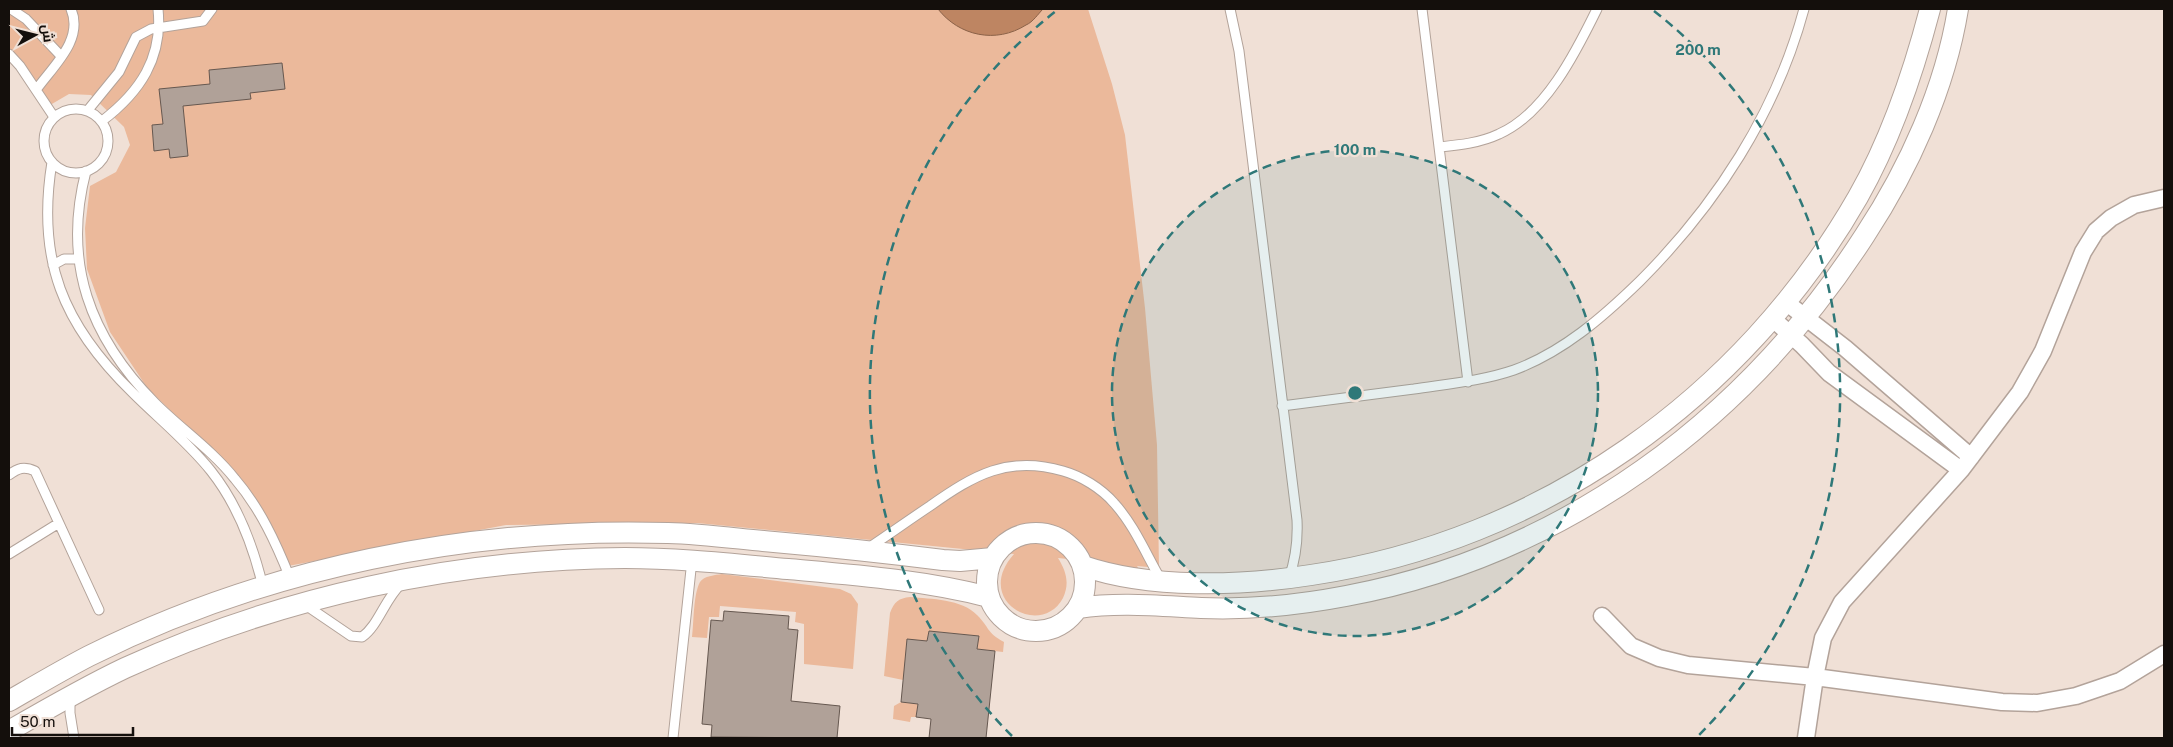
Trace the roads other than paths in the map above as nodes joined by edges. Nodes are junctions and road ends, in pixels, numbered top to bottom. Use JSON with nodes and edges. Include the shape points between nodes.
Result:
{"nodes":[{"id":1,"x":11,"y":9,"type":"edge"},
{"id":2,"x":71,"y":9,"type":"edge"},
{"id":3,"x":158,"y":9,"type":"edge"},
{"id":4,"x":212,"y":9,"type":"edge"},
{"id":5,"x":1230,"y":9,"type":"edge"},
{"id":6,"x":1422,"y":9,"type":"edge"},
{"id":7,"x":1597,"y":9,"type":"edge"},
{"id":8,"x":1804,"y":9,"type":"edge"},
{"id":9,"x":1930,"y":9,"type":"edge"},
{"id":10,"x":1958,"y":9,"type":"edge"},
{"id":11,"x":160,"y":28,"type":"junction"},
{"id":12,"x":9,"y":54,"type":"edge"},
{"id":13,"x":61,"y":56,"type":"junction"},
{"id":14,"x":36,"y":90,"type":"junction"},
{"id":15,"x":88,"y":110,"type":"junction"},
{"id":16,"x":54,"y":117,"type":"junction"},
{"id":17,"x":102,"y":121,"type":"junction"},
{"id":18,"x":1439,"y":147,"type":"junction"},
{"id":19,"x":52,"y":162,"type":"junction"},
{"id":20,"x":86,"y":172,"type":"junction"},
{"id":21,"x":2164,"y":198,"type":"edge"},
{"id":22,"x":78,"y":258,"type":"junction"},
{"id":23,"x":53,"y":265,"type":"junction"},
{"id":24,"x":1787,"y":303,"type":"junction"},
{"id":25,"x":1806,"y":318,"type":"junction"},
{"id":26,"x":1773,"y":319,"type":"junction"},
{"id":27,"x":1791,"y":336,"type":"junction"},
{"id":28,"x":1879,"y":378,"type":"junction"},
{"id":29,"x":1468,"y":382,"type":"junction"},
{"id":30,"x":1863,"y":398,"type":"junction"},
{"id":31,"x":153,"y":406,"type":"junction"},
{"id":32,"x":1282,"y":406,"type":"junction"},
{"id":33,"x":1972,"y":457,"type":"junction"},
{"id":34,"x":1961,"y":470,"type":"junction"},
{"id":35,"x":9,"y":475,"type":"edge"},
{"id":36,"x":59,"y":523,"type":"junction"},
{"id":37,"x":865,"y":551,"type":"junction"},
{"id":38,"x":9,"y":554,"type":"edge"},
{"id":39,"x":993,"y":558,"type":"junction"},
{"id":40,"x":692,"y":560,"type":"junction"},
{"id":41,"x":1083,"y":566,"type":"junction"},
{"id":42,"x":290,"y":578,"type":"junction"},
{"id":43,"x":1288,"y":578,"type":"junction"},
{"id":44,"x":409,"y":579,"type":"junction"},
{"id":45,"x":1161,"y":581,"type":"junction"},
{"id":46,"x":262,"y":587,"type":"junction"},
{"id":47,"x":989,"y":597,"type":"junction"},
{"id":48,"x":304,"y":604,"type":"junction"},
{"id":49,"x":1078,"y":608,"type":"junction"},
{"id":50,"x":98,"y":610,"type":"dead end"},
{"id":51,"x":1602,"y":616,"type":"dead end"},
{"id":52,"x":2164,"y":654,"type":"edge"},
{"id":53,"x":1815,"y":677,"type":"junction"},
{"id":54,"x":70,"y":697,"type":"junction"},
{"id":55,"x":9,"y":701,"type":"edge"},
{"id":56,"x":9,"y":731,"type":"edge"},
{"id":57,"x":74,"y":738,"type":"edge"},
{"id":58,"x":673,"y":738,"type":"edge"},
{"id":59,"x":1806,"y":738,"type":"edge"}],
"edges":[{"from":1,"to":13,"type":"lane","via":[[26,19]]},
{"from":2,"to":13,"type":"lane","via":[[75,27],[72,42]]},
{"from":3,"to":11,"type":"lane"},
{"from":4,"to":11,"type":"lane","via":[[203,21]]},
{"from":5,"to":32,"type":"lane","via":[[1239,51]]},
{"from":6,"to":18,"type":"lane"},
{"from":7,"to":18,"type":"lane","via":[[1563,70],[1526,118],[1500,134],[1471,144]]},
{"from":8,"to":29,"type":"lane","via":[[1780,76],[1758,124],[1732,170],[1668,254],[1596,322],[1558,349],[1514,370]]},
{"from":9,"to":24,"type":"street","via":[[1909,82],[1886,140],[1859,195],[1827,248]]},
{"from":10,"to":25,"type":"street","via":[[1937,88],[1913,149],[1883,207],[1848,262]]},
{"from":11,"to":15,"type":"lane","via":[[136,37],[120,72]]},
{"from":11,"to":17,"type":"lane","via":[[143,78],[120,107]]},
{"from":12,"to":14,"type":"lane"},
{"from":13,"to":14,"type":"lane"},
{"from":14,"to":16,"type":"lane"},
{"from":15,"to":16,"type":"lane","via":[[76,108]]},
{"from":15,"to":17,"type":"lane"},
{"from":16,"to":19,"type":"lane","via":[[44,139]]},
{"from":17,"to":20,"type":"lane","via":[[108,135],[107,150],[99,163]]},
{"from":18,"to":29,"type":"lane"},
{"from":19,"to":20,"type":"lane","via":[[68,172]]},
{"from":19,"to":23,"type":"lane","via":[[46,216]]},
{"from":20,"to":22,"type":"lane","via":[[77,214]]},
{"from":21,"to":33,"type":"street","via":[[2134,205],[2096,231],[2083,252],[2043,351],[2020,392]]},
{"from":22,"to":23,"type":"lane","via":[[64,259]]},
{"from":22,"to":31,"type":"lane","via":[[91,311],[104,336]]},
{"from":23,"to":31,"type":"lane","via":[[62,295],[88,343],[104,364]]},
{"from":24,"to":25,"type":"street"},
{"from":24,"to":26,"type":"street"},
{"from":25,"to":27,"type":"street"},
{"from":25,"to":28,"type":"street"},
{"from":26,"to":27,"type":"street"},
{"from":26,"to":43,"type":"street","via":[[1701,391],[1652,432],[1543,500],[1495,524],[1411,554],[1341,571]]},
{"from":27,"to":30,"type":"street","via":[[1828,372]]},
{"from":27,"to":49,"type":"street","via":[[1718,411],[1613,491],[1556,524],[1453,568],[1345,597],[1290,604],[1203,608],[1116,604]]},
{"from":28,"to":30,"type":"street"},
{"from":28,"to":33,"type":"street"},
{"from":29,"to":32,"type":"lane"},
{"from":30,"to":34,"type":"street"},
{"from":31,"to":42,"type":"lane","via":[[211,452],[236,480],[272,535]]},
{"from":31,"to":46,"type":"lane","via":[[226,492],[249,538]]},
{"from":32,"to":43,"type":"lane","via":[[1298,538]]},
{"from":33,"to":34,"type":"street"},
{"from":34,"to":53,"type":"street","via":[[1842,602],[1823,638]]},
{"from":35,"to":36,"type":"lane","via":[[18,468],[27,467],[35,471]]},
{"from":36,"to":38,"type":"lane"},
{"from":36,"to":50,"type":"lane"},
{"from":37,"to":39,"type":"street","via":[[960,561]]},
{"from":37,"to":42,"type":"street","via":[[694,534],[584,533],[458,544],[375,558]]},
{"from":37,"to":45,"type":"lane","via":[[976,476],[999,468],[1048,467],[1094,485],[1113,501],[1128,521]]},
{"from":39,"to":41,"type":"street","via":[[1001,548],[1022,535],[1047,534],[1069,545]]},
{"from":39,"to":47,"type":"street","via":[[988,570]]},
{"from":40,"to":44,"type":"street","via":[[625,558],[538,562]]},
{"from":40,"to":47,"type":"street","via":[[903,580]]},
{"from":40,"to":58,"type":"lane"},
{"from":41,"to":45,"type":"street","via":[[1118,576]]},
{"from":41,"to":49,"type":"street","via":[[1084,594]]},
{"from":42,"to":46,"type":"street"},
{"from":43,"to":45,"type":"street"},
{"from":44,"to":48,"type":"street"},
{"from":44,"to":48,"type":"lane","via":[[393,592],[370,630],[362,637],[352,636]]},
{"from":46,"to":55,"type":"street","via":[[117,643]]},
{"from":47,"to":49,"type":"street","via":[[1002,618],[1018,628],[1037,631],[1060,625]]},
{"from":48,"to":54,"type":"street","via":[[232,626],[162,653]]},
{"from":51,"to":53,"type":"street","via":[[1631,646],[1659,658],[1688,665]]},
{"from":52,"to":53,"type":"street","via":[[2120,681],[2076,696],[2037,703],[2002,702]]},
{"from":53,"to":59,"type":"street"},
{"from":54,"to":56,"type":"street"},
{"from":54,"to":57,"type":"lane"}]}
